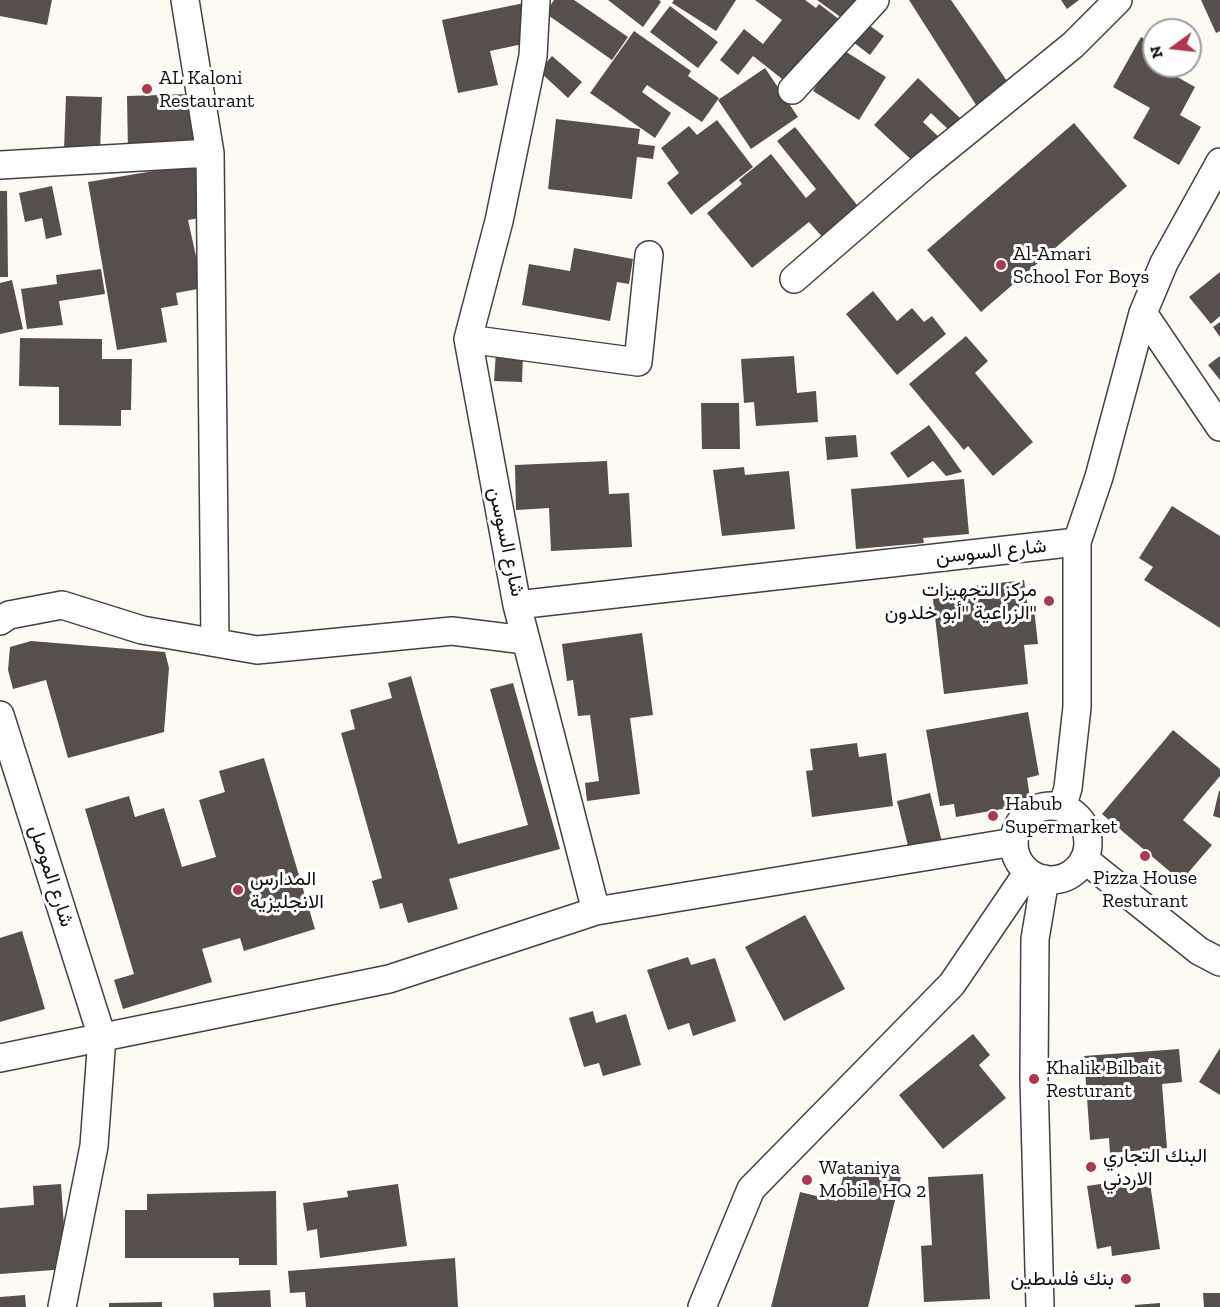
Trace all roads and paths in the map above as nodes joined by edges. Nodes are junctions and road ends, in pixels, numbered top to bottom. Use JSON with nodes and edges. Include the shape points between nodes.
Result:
{"nodes":[{"id":1,"x":186,"y":0,"type":"edge"},
{"id":2,"x":536,"y":0,"type":"edge"},
{"id":3,"x":875,"y":0,"type":"edge"},
{"id":4,"x":1118,"y":0,"type":"edge"},
{"id":5,"x":792,"y":90,"type":"dead end"},
{"id":6,"x":210,"y":153,"type":"junction"},
{"id":7,"x":1220,"y":162,"type":"edge"},
{"id":8,"x":0,"y":165,"type":"edge"},
{"id":9,"x":648,"y":255,"type":"dead end"},
{"id":10,"x":794,"y":279,"type":"dead end"},
{"id":11,"x":1143,"y":313,"type":"junction"},
{"id":12,"x":468,"y":339,"type":"junction"},
{"id":13,"x":1220,"y":427,"type":"edge"},
{"id":14,"x":1077,"y":542,"type":"junction"},
{"id":15,"x":517,"y":605,"type":"junction"},
{"id":16,"x":0,"y":621,"type":"edge"},
{"id":17,"x":525,"y":640,"type":"junction"},
{"id":18,"x":215,"y":641,"type":"junction"},
{"id":19,"x":0,"y":715,"type":"edge"},
{"id":20,"x":1062,"y":808,"type":"junction"},
{"id":21,"x":1014,"y":842,"type":"junction"},
{"id":22,"x":1084,"y":860,"type":"junction"},
{"id":23,"x":1037,"y":876,"type":"junction"},
{"id":24,"x":596,"y":911,"type":"junction"},
{"id":25,"x":1220,"y":962,"type":"edge"},
{"id":26,"x":102,"y":1037,"type":"junction"},
{"id":27,"x":0,"y":1058,"type":"edge"},
{"id":28,"x":62,"y":1307,"type":"edge"},
{"id":29,"x":702,"y":1307,"type":"edge"},
{"id":30,"x":1040,"y":1307,"type":"edge"}],
"edges":[{"from":1,"to":6,"type":"street"},
{"from":2,"to":12,"type":"street","name":"شارع السوسن","via":[[533,56],[499,221]]},
{"from":3,"to":5,"type":"street"},
{"from":4,"to":10,"type":"street","via":[[1073,45]]},
{"from":6,"to":8,"type":"street"},
{"from":6,"to":18,"type":"street"},
{"from":7,"to":11,"type":"street","via":[[1164,262]]},
{"from":9,"to":12,"type":"street","via":[[638,362]]},
{"from":11,"to":13,"type":"street"},
{"from":11,"to":14,"type":"street","via":[[1099,477]]},
{"from":12,"to":15,"type":"street","name":"شارع السوسن"},
{"from":14,"to":15,"type":"street","name":"شارع السوسن"},
{"from":14,"to":20,"type":"street","via":[[1077,707]]},
{"from":15,"to":17,"type":"street"},
{"from":16,"to":18,"type":"street","via":[[9,615],[62,605],[142,630]]},
{"from":17,"to":18,"type":"street","via":[[452,631],[257,650]]},
{"from":17,"to":24,"type":"street"},
{"from":19,"to":26,"type":"street","name":"شارع الموصل"},
{"from":20,"to":21,"type":"street","via":[[1051,806],[1030,813],[1021,820]]},
{"from":20,"to":22,"type":"street","via":[[1082,823],[1087,835]]},
{"from":21,"to":23,"type":"street","via":[[1020,864]]},
{"from":21,"to":24,"type":"street"},
{"from":22,"to":23,"type":"street","via":[[1068,876]]},
{"from":22,"to":25,"type":"street","via":[[1199,951]]},
{"from":23,"to":29,"type":"street","via":[[952,984],[750,1189]]},
{"from":23,"to":30,"type":"street","via":[[1034,1078]]},
{"from":24,"to":26,"type":"street","via":[[389,979]]},
{"from":26,"to":27,"type":"street"},
{"from":26,"to":28,"type":"street","via":[[94,1146]]}]}
